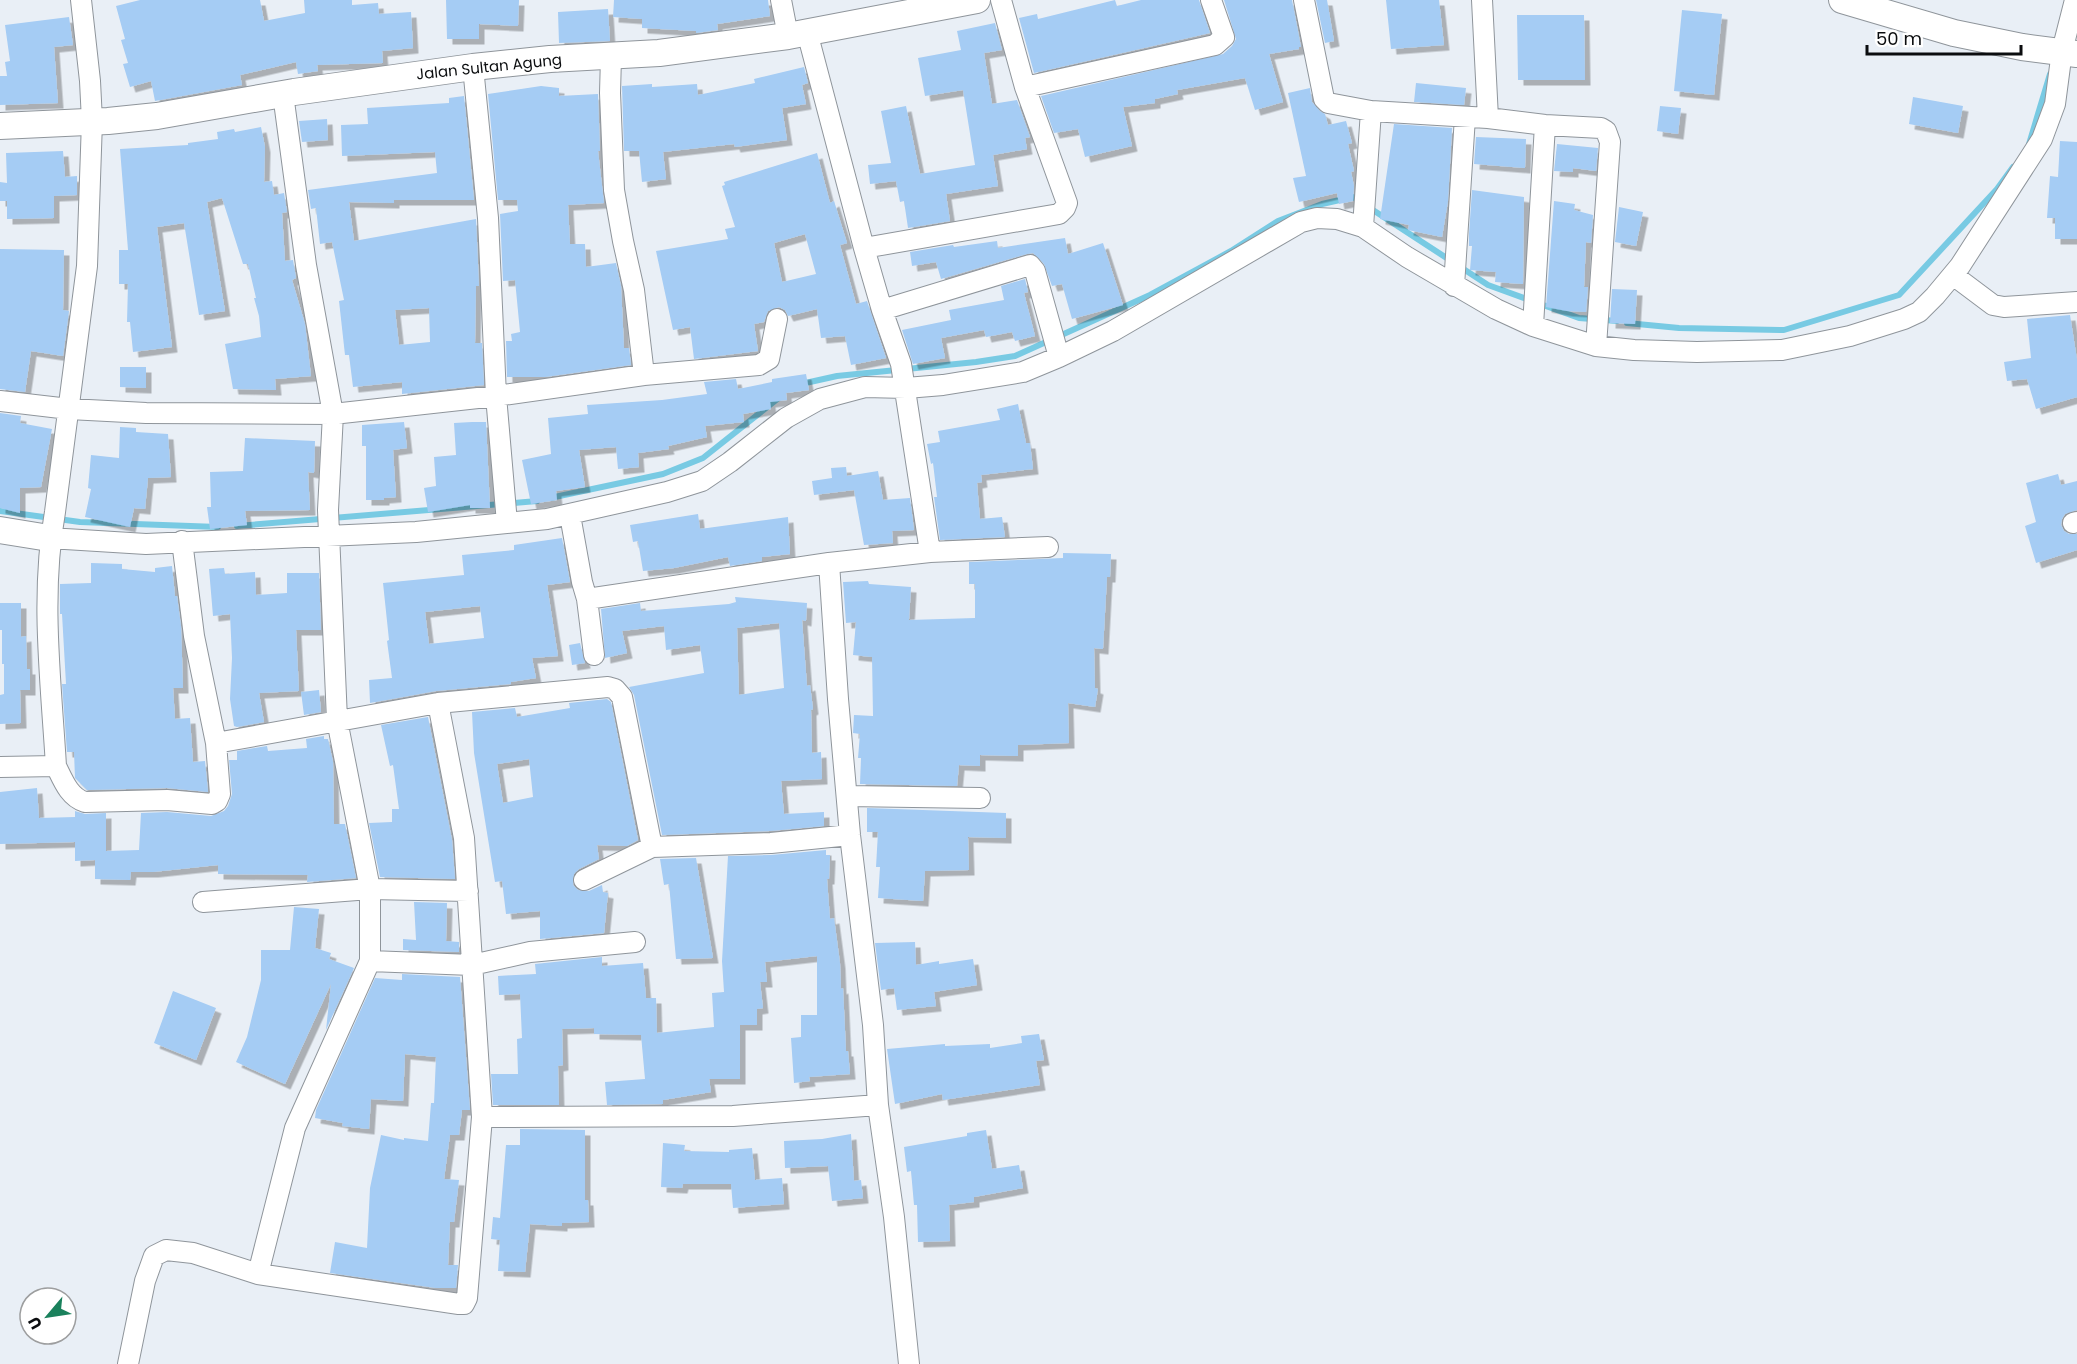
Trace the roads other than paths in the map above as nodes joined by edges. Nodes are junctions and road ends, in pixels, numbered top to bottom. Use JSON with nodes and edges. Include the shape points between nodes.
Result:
{"nodes":[{"id":1,"x":81,"y":0,"type":"edge"},
{"id":2,"x":781,"y":0,"type":"edge"},
{"id":3,"x":977,"y":0,"type":"edge"},
{"id":4,"x":1000,"y":0,"type":"edge"},
{"id":5,"x":1211,"y":0,"type":"edge"},
{"id":6,"x":1304,"y":0,"type":"edge"},
{"id":7,"x":1482,"y":0,"type":"edge"},
{"id":8,"x":1842,"y":0,"type":"edge"},
{"id":9,"x":2075,"y":0,"type":"edge"},
{"id":10,"x":797,"y":34,"type":"junction"},
{"id":11,"x":2052,"y":50,"type":"edge"},
{"id":12,"x":611,"y":57,"type":"junction"},
{"id":13,"x":473,"y":67,"type":"junction"},
{"id":14,"x":1025,"y":87,"type":"junction"},
{"id":15,"x":283,"y":94,"type":"junction"},
{"id":16,"x":1371,"y":111,"type":"junction"},
{"id":17,"x":1465,"y":117,"type":"junction"},
{"id":18,"x":1488,"y":118,"type":"junction"},
{"id":19,"x":92,"y":121,"type":"junction"},
{"id":20,"x":1545,"y":125,"type":"junction"},
{"id":21,"x":0,"y":126,"type":"edge"},
{"id":22,"x":1363,"y":227,"type":"junction"},
{"id":23,"x":864,"y":248,"type":"junction"},
{"id":24,"x":1953,"y":275,"type":"junction"},
{"id":25,"x":1454,"y":286,"type":"junction"},
{"id":26,"x":2077,"y":302,"type":"edge"},
{"id":27,"x":882,"y":310,"type":"junction"},
{"id":28,"x":777,"y":319,"type":"dead end"},
{"id":29,"x":1533,"y":326,"type":"junction"},
{"id":30,"x":1596,"y":346,"type":"junction"},
{"id":31,"x":1059,"y":357,"type":"junction"},
{"id":32,"x":644,"y":375,"type":"junction"},
{"id":33,"x":903,"y":376,"type":"junction"},
{"id":34,"x":496,"y":396,"type":"junction"},
{"id":35,"x":0,"y":402,"type":"edge"},
{"id":36,"x":69,"y":409,"type":"junction"},
{"id":37,"x":333,"y":414,"type":"junction"},
{"id":38,"x":505,"y":510,"type":"junction"},
{"id":39,"x":570,"y":514,"type":"junction"},
{"id":40,"x":328,"y":525,"type":"junction"},
{"id":41,"x":52,"y":526,"type":"junction"},
{"id":42,"x":0,"y":530,"type":"edge"},
{"id":43,"x":182,"y":541,"type":"junction"},
{"id":44,"x":1048,"y":547,"type":"dead end"},
{"id":45,"x":930,"y":552,"type":"junction"},
{"id":46,"x":829,"y":563,"type":"junction"},
{"id":47,"x":587,"y":598,"type":"junction"},
{"id":48,"x":594,"y":655,"type":"dead end"},
{"id":49,"x":438,"y":703,"type":"junction"},
{"id":50,"x":337,"y":720,"type":"junction"},
{"id":51,"x":216,"y":743,"type":"junction"},
{"id":52,"x":56,"y":766,"type":"junction"},
{"id":53,"x":0,"y":767,"type":"edge"},
{"id":54,"x":847,"y":796,"type":"junction"},
{"id":55,"x":980,"y":798,"type":"dead end"},
{"id":56,"x":850,"y":835,"type":"junction"},
{"id":57,"x":652,"y":847,"type":"junction"},
{"id":58,"x":584,"y":880,"type":"dead end"},
{"id":59,"x":370,"y":889,"type":"junction"},
{"id":60,"x":468,"y":891,"type":"junction"},
{"id":61,"x":203,"y":902,"type":"dead end"},
{"id":62,"x":635,"y":942,"type":"dead end"},
{"id":63,"x":370,"y":961,"type":"junction"},
{"id":64,"x":472,"y":965,"type":"junction"},
{"id":65,"x":878,"y":1105,"type":"junction"},
{"id":66,"x":482,"y":1117,"type":"junction"},
{"id":67,"x":258,"y":1274,"type":"junction"},
{"id":68,"x":128,"y":1364,"type":"edge"},
{"id":69,"x":909,"y":1364,"type":"edge"}],
"edges":[{"from":1,"to":19,"type":"street"},
{"from":2,"to":10,"type":"street"},
{"from":3,"to":10,"type":"main road","name":"Jalan Sultan Agung"},
{"from":4,"to":14,"type":"street"},
{"from":5,"to":14,"type":"street","via":[[1224,37],[1215,45]]},
{"from":6,"to":16,"type":"street","via":[[1326,101]]},
{"from":7,"to":18,"type":"street"},
{"from":8,"to":11,"type":"main road","via":[[1954,33]]},
{"from":9,"to":11,"type":"street"},
{"from":10,"to":12,"type":"main road","name":"Jalan Sultan Agung"},
{"from":10,"to":23,"type":"street"},
{"from":11,"to":24,"type":"street","via":[[2055,104],[2042,139]]},
{"from":12,"to":13,"type":"main road","name":"Jalan Sultan Agung"},
{"from":12,"to":32,"type":"street","via":[[614,190],[634,290]]},
{"from":13,"to":15,"type":"main road","name":"Jalan Sultan Agung"},
{"from":13,"to":34,"type":"street","via":[[488,218]]},
{"from":14,"to":23,"type":"street","via":[[1067,203],[1065,208],[1059,214]]},
{"from":15,"to":19,"type":"main road","name":"Jalan Sultan Agung","via":[[157,116]]},
{"from":15,"to":37,"type":"street","via":[[306,265]]},
{"from":16,"to":17,"type":"street"},
{"from":16,"to":22,"type":"street"},
{"from":17,"to":18,"type":"street"},
{"from":17,"to":25,"type":"street"},
{"from":18,"to":20,"type":"street"},
{"from":19,"to":21,"type":"main road","name":"Jalan Sultan Agung"},
{"from":19,"to":36,"type":"street","via":[[87,266]]},
{"from":20,"to":29,"type":"street"},
{"from":20,"to":30,"type":"street","via":[[1600,128],[1609,135]]},
{"from":22,"to":25,"type":"street"},
{"from":22,"to":31,"type":"street","via":[[1337,219],[1301,222],[1113,331]]},
{"from":23,"to":27,"type":"street"},
{"from":24,"to":26,"type":"street","via":[[1993,305]]},
{"from":24,"to":30,"type":"street","via":[[1919,312],[1808,346],[1697,352]]},
{"from":25,"to":29,"type":"street"},
{"from":27,"to":31,"type":"street","via":[[1030,265]]},
{"from":27,"to":33,"type":"street"},
{"from":28,"to":32,"type":"street","via":[[765,363]]},
{"from":29,"to":30,"type":"street"},
{"from":31,"to":33,"type":"street","via":[[1023,372],[942,385]]},
{"from":32,"to":34,"type":"street"},
{"from":33,"to":39,"type":"street","via":[[820,399],[786,418],[702,481]]},
{"from":33,"to":45,"type":"street"},
{"from":34,"to":37,"type":"street"},
{"from":34,"to":38,"type":"street"},
{"from":35,"to":36,"type":"street"},
{"from":36,"to":37,"type":"street"},
{"from":36,"to":41,"type":"street"},
{"from":37,"to":40,"type":"street"},
{"from":38,"to":39,"type":"street"},
{"from":38,"to":40,"type":"street","via":[[416,532]]},
{"from":39,"to":47,"type":"street"},
{"from":40,"to":43,"type":"street"},
{"from":40,"to":50,"type":"street"},
{"from":41,"to":42,"type":"main road"},
{"from":41,"to":43,"type":"street","via":[[146,544]]},
{"from":41,"to":52,"type":"street","via":[[47,594]]},
{"from":43,"to":51,"type":"street","via":[[194,636]]},
{"from":44,"to":45,"type":"street"},
{"from":45,"to":46,"type":"street"},
{"from":46,"to":47,"type":"street"},
{"from":46,"to":54,"type":"street"},
{"from":47,"to":48,"type":"street"},
{"from":49,"to":50,"type":"street"},
{"from":49,"to":57,"type":"street","via":[[615,689],[622,697]]},
{"from":49,"to":60,"type":"street","via":[[464,838]]},
{"from":50,"to":51,"type":"street"},
{"from":50,"to":59,"type":"street"},
{"from":51,"to":52,"type":"street","via":[[220,794],[212,804],[167,800],[84,802],[69,791]]},
{"from":52,"to":53,"type":"street"},
{"from":54,"to":55,"type":"street"},
{"from":54,"to":56,"type":"street"},
{"from":56,"to":57,"type":"street","via":[[759,844]]},
{"from":56,"to":65,"type":"street","via":[[873,1025]]},
{"from":57,"to":58,"type":"street"},
{"from":59,"to":60,"type":"street"},
{"from":59,"to":61,"type":"street"},
{"from":59,"to":63,"type":"street"},
{"from":60,"to":64,"type":"street"},
{"from":62,"to":64,"type":"street","via":[[530,952]]},
{"from":63,"to":64,"type":"street"},
{"from":63,"to":67,"type":"street","via":[[295,1128]]},
{"from":64,"to":66,"type":"street"},
{"from":65,"to":66,"type":"street","via":[[733,1116]]},
{"from":65,"to":69,"type":"street"},
{"from":66,"to":67,"type":"street","via":[[464,1304]]},
{"from":67,"to":68,"type":"street","via":[[193,1252],[166,1250],[154,1256]]}]}
